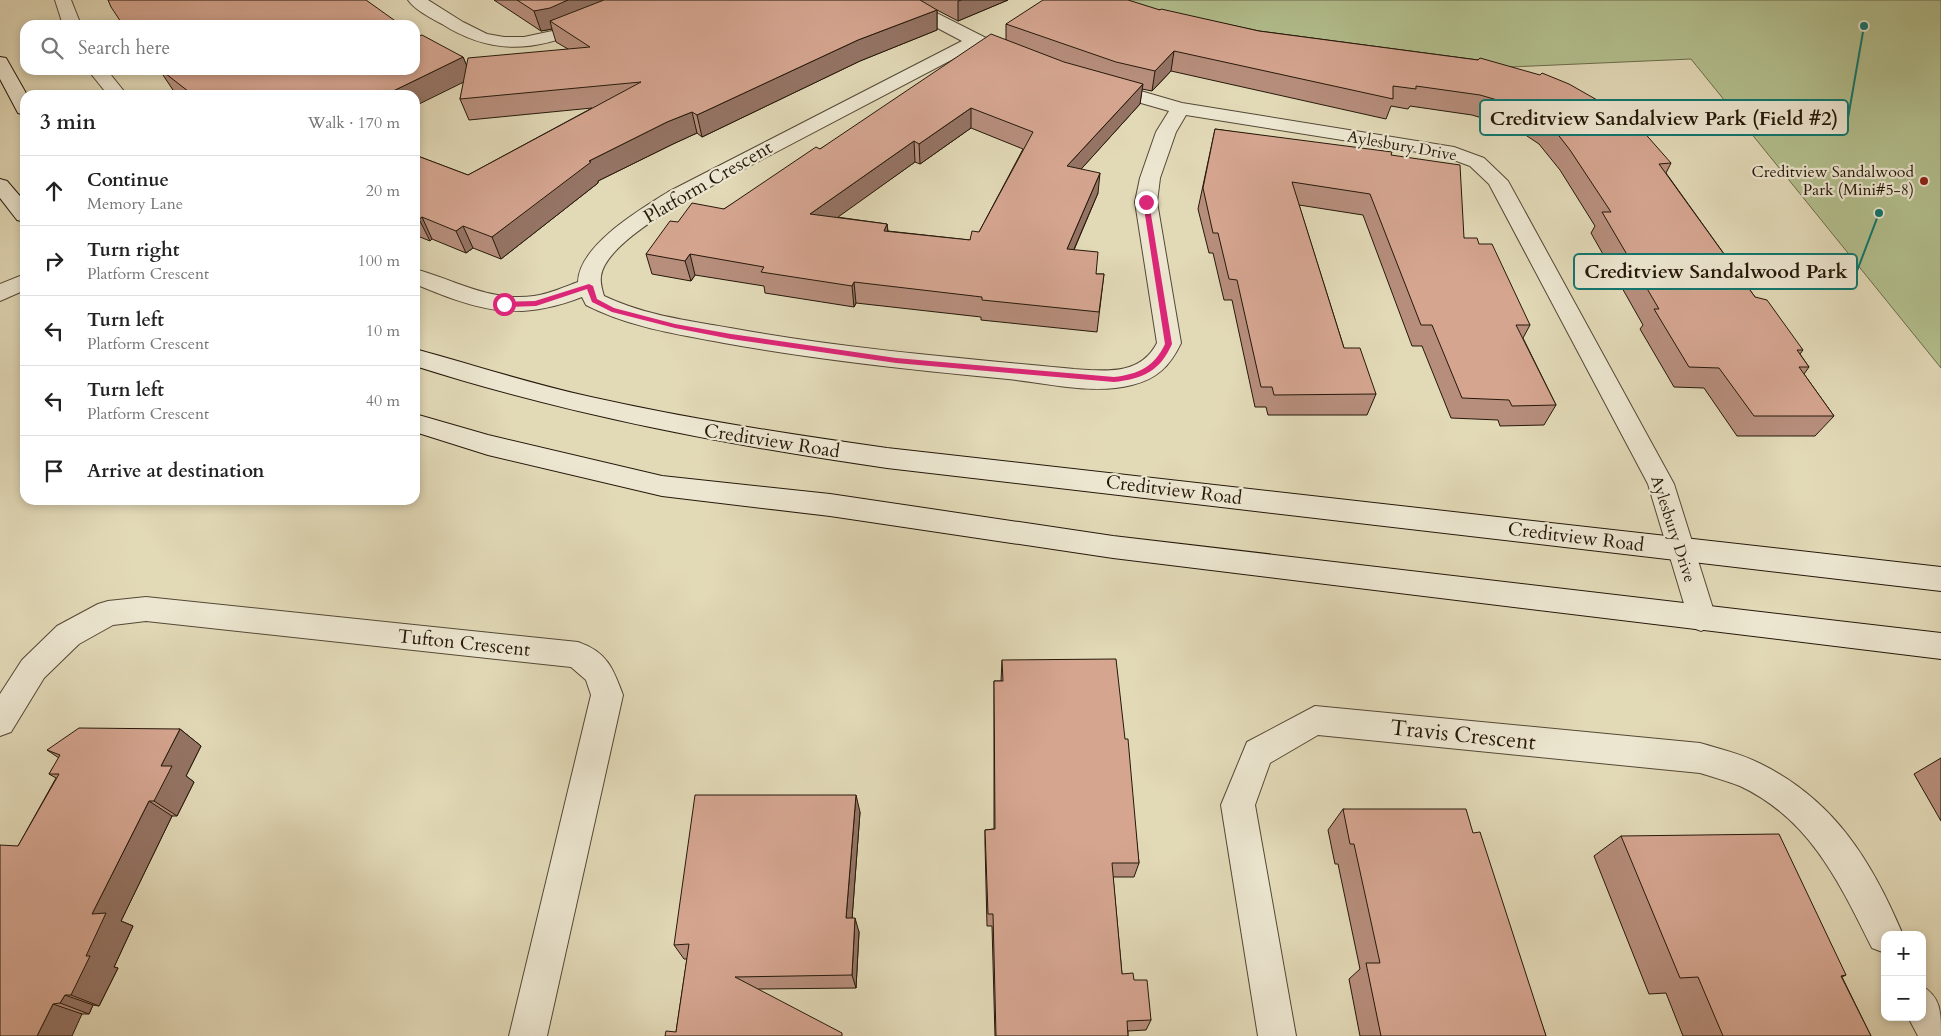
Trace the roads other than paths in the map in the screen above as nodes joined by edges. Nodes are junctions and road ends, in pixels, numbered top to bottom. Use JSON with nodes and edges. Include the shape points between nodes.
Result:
{"nodes":[{"id":1,"x":63,"y":0,"type":"edge"},
{"id":2,"x":416,"y":0,"type":"edge"},
{"id":3,"x":639,"y":0,"type":"edge"},
{"id":4,"x":898,"y":0,"type":"edge"},
{"id":5,"x":70,"y":20,"type":"edge"},
{"id":6,"x":975,"y":41,"type":"junction"},
{"id":7,"x":1005,"y":53,"type":"edge"},
{"id":8,"x":0,"y":62,"type":"edge"},
{"id":9,"x":101,"y":75,"type":"edge"},
{"id":10,"x":1088,"y":82,"type":"edge"},
{"id":11,"x":114,"y":90,"type":"edge"},
{"id":12,"x":20,"y":100,"type":"edge"},
{"id":13,"x":1180,"y":108,"type":"junction"},
{"id":14,"x":0,"y":186,"type":"edge"},
{"id":15,"x":20,"y":209,"type":"edge"},
{"id":16,"x":420,"y":278,"type":"edge"},
{"id":17,"x":20,"y":283,"type":"edge"},
{"id":18,"x":589,"y":286,"type":"junction"},
{"id":19,"x":0,"y":293,"type":"edge"},
{"id":20,"x":420,"y":359,"type":"edge"},
{"id":21,"x":420,"y":425,"type":"edge"},
{"id":22,"x":1681,"y":549,"type":"junction"},
{"id":23,"x":1941,"y":578,"type":"edge"},
{"id":24,"x":1702,"y":618,"type":"junction"},
{"id":25,"x":1941,"y":646,"type":"edge"},
{"id":26,"x":0,"y":722,"type":"edge"},
{"id":27,"x":1883,"y":931,"type":"edge"},
{"id":28,"x":1926,"y":1012,"type":"edge"},
{"id":29,"x":528,"y":1036,"type":"edge"},
{"id":30,"x":1277,"y":1036,"type":"edge"},
{"id":31,"x":1939,"y":1036,"type":"edge"}],
"edges":[{"from":1,"to":5,"type":"street"},
{"from":2,"to":3,"type":"street","via":[[481,37],[510,44],[540,41],[568,32]]},
{"from":4,"to":6,"type":"street"},
{"from":6,"to":7,"type":"street"},
{"from":6,"to":18,"type":"street","name":"Platform Crescent","via":[[662,205],[641,219],[597,260],[590,272]]},
{"from":8,"to":12,"type":"street"},
{"from":9,"to":11,"type":"street"},
{"from":10,"to":13,"type":"street","name":"Aylesbury Drive"},
{"from":13,"to":18,"type":"street","via":[[1166,132],[1150,178],[1146,202],[1169,344],[1161,360],[1130,378],[1114,380],[896,360],[731,337],[612,310],[594,300]]},
{"from":13,"to":22,"type":"street","name":"Aylesbury Drive","via":[[1447,152],[1478,162],[1498,182],[1661,484]]},
{"from":14,"to":15,"type":"street"},
{"from":16,"to":18,"type":"street","via":[[490,303],[515,305],[536,304]]},
{"from":17,"to":19,"type":"street"},
{"from":20,"to":22,"type":"street","name":"Creditview Road","via":[[576,404],[776,443]]},
{"from":21,"to":24,"type":"street","via":[[545,460],[662,486],[830,505],[1113,546]]},
{"from":22,"to":23,"type":"street","name":"Creditview Road"},
{"from":22,"to":24,"type":"street","name":"Aylesbury Drive"},
{"from":24,"to":25,"type":"street"},
{"from":26,"to":29,"type":"street","name":"Tufton Crescent","via":[[33,668],[68,635],[108,613],[146,608],[578,655],[599,672],[607,695]]},
{"from":27,"to":30,"type":"street","name":"Travis Crescent","via":[[1850,867],[1825,831],[1791,799],[1749,774],[1700,758],[1314,720],[1258,753],[1238,806]]},
{"from":28,"to":31,"type":"street"}]}
